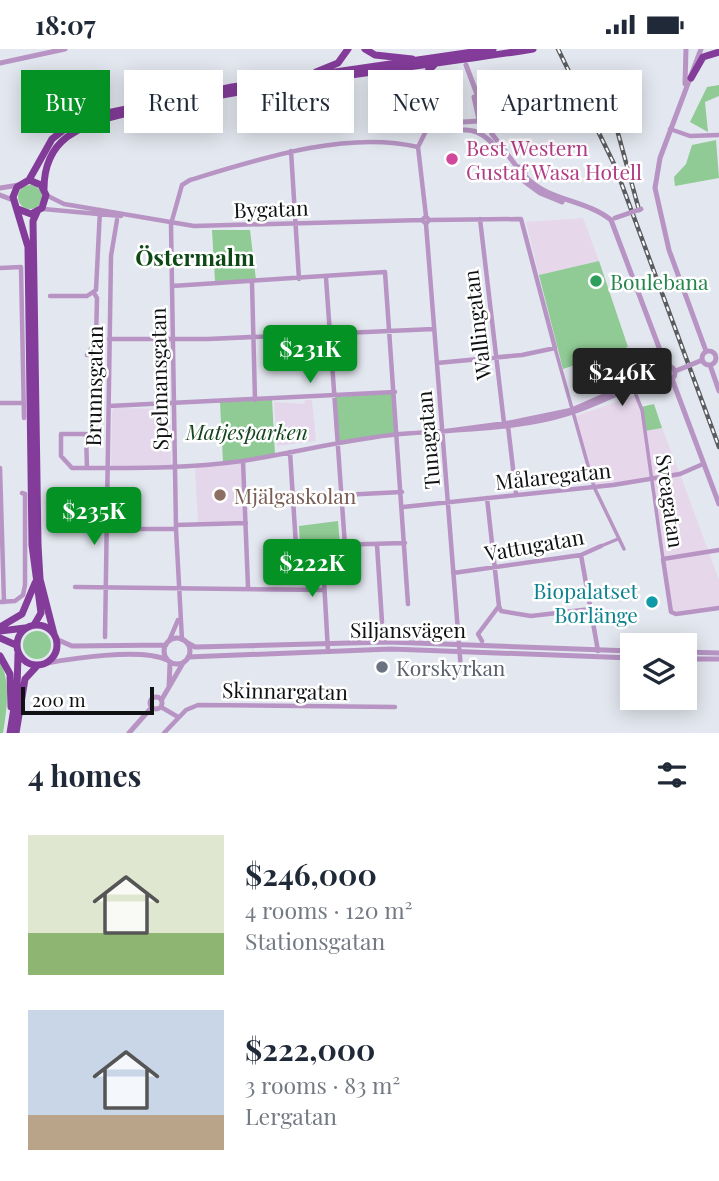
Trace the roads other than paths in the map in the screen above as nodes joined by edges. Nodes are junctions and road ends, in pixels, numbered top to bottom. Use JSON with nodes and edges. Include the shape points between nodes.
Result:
{"nodes":[{"id":1,"x":65,"y":49,"type":"edge"},
{"id":2,"x":348,"y":49,"type":"edge"},
{"id":3,"x":365,"y":49,"type":"edge"},
{"id":4,"x":493,"y":49,"type":"edge"},
{"id":5,"x":533,"y":49,"type":"edge"},
{"id":6,"x":686,"y":49,"type":"edge"},
{"id":7,"x":701,"y":49,"type":"edge"},
{"id":8,"x":719,"y":52,"type":"edge"},
{"id":9,"x":419,"y":60,"type":"junction"},
{"id":10,"x":0,"y":63,"type":"edge"},
{"id":11,"x":435,"y":64,"type":"junction"},
{"id":12,"x":466,"y":65,"type":"dead end"},
{"id":13,"x":320,"y":70,"type":"edge"},
{"id":14,"x":350,"y":70,"type":"edge"},
{"id":15,"x":395,"y":70,"type":"edge"},
{"id":16,"x":429,"y":70,"type":"edge"},
{"id":17,"x":469,"y":73,"type":"junction"},
{"id":18,"x":368,"y":74,"type":"edge"},
{"id":19,"x":691,"y":78,"type":"junction"},
{"id":20,"x":237,"y":88,"type":"edge"},
{"id":21,"x":684,"y":92,"type":"junction"},
{"id":22,"x":477,"y":104,"type":"edge"},
{"id":23,"x":477,"y":108,"type":"joint"},
{"id":24,"x":477,"y":121,"type":"edge"},
{"id":25,"x":465,"y":124,"type":"joint"},
{"id":26,"x":670,"y":129,"type":"junction"},
{"id":27,"x":426,"y":133,"type":"edge"},
{"id":28,"x":481,"y":133,"type":"edge"},
{"id":29,"x":493,"y":133,"type":"edge"},
{"id":30,"x":719,"y":135,"type":"edge"},
{"id":31,"x":418,"y":147,"type":"junction"},
{"id":32,"x":291,"y":151,"type":"junction"},
{"id":33,"x":516,"y":169,"type":"junction"},
{"id":34,"x":523,"y":178,"type":"junction"},
{"id":35,"x":29,"y":180,"type":"junction"},
{"id":36,"x":19,"y":185,"type":"junction"},
{"id":37,"x":0,"y":188,"type":"edge"},
{"id":38,"x":45,"y":192,"type":"junction"},
{"id":39,"x":0,"y":195,"type":"edge"},
{"id":40,"x":13,"y":200,"type":"junction"},
{"id":41,"x":656,"y":203,"type":"junction"},
{"id":42,"x":18,"y":209,"type":"junction"},
{"id":43,"x":39,"y":210,"type":"junction"},
{"id":44,"x":100,"y":213,"type":"junction"},
{"id":45,"x":120,"y":218,"type":"junction"},
{"id":46,"x":480,"y":219,"type":"junction"},
{"id":47,"x":613,"y":219,"type":"junction"},
{"id":48,"x":426,"y":220,"type":"junction"},
{"id":49,"x":297,"y":223,"type":"junction"},
{"id":50,"x":171,"y":224,"type":"junction"},
{"id":51,"x":0,"y":268,"type":"edge"},
{"id":52,"x":326,"y":278,"type":"junction"},
{"id":53,"x":299,"y":279,"type":"junction"},
{"id":54,"x":252,"y":283,"type":"junction"},
{"id":55,"x":172,"y":286,"type":"junction"},
{"id":56,"x":94,"y":293,"type":"junction"},
{"id":57,"x":50,"y":296,"type":"dead end"},
{"id":58,"x":390,"y":329,"type":"junction"},
{"id":59,"x":434,"y":329,"type":"junction"},
{"id":60,"x":330,"y":334,"type":"junction"},
{"id":61,"x":253,"y":337,"type":"junction"},
{"id":62,"x":109,"y":339,"type":"junction"},
{"id":63,"x":173,"y":340,"type":"junction"},
{"id":64,"x":555,"y":348,"type":"junction"},
{"id":65,"x":706,"y":351,"type":"junction"},
{"id":66,"x":87,"y":355,"type":"dead end"},
{"id":67,"x":718,"y":355,"type":"edge"},
{"id":68,"x":496,"y":358,"type":"junction"},
{"id":69,"x":701,"y":361,"type":"junction"},
{"id":70,"x":437,"y":363,"type":"junction"},
{"id":71,"x":710,"y":365,"type":"junction"},
{"id":72,"x":677,"y":370,"type":"junction"},
{"id":73,"x":663,"y":371,"type":"junction"},
{"id":74,"x":671,"y":379,"type":"junction"},
{"id":75,"x":719,"y":391,"type":"edge"},
{"id":76,"x":395,"y":392,"type":"junction"},
{"id":77,"x":636,"y":395,"type":"dead end"},
{"id":78,"x":335,"y":397,"type":"junction"},
{"id":79,"x":255,"y":400,"type":"junction"},
{"id":80,"x":0,"y":403,"type":"edge"},
{"id":81,"x":24,"y":403,"type":"junction"},
{"id":82,"x":174,"y":404,"type":"junction"},
{"id":83,"x":109,"y":406,"type":"junction"},
{"id":84,"x":572,"y":411,"type":"junction"},
{"id":85,"x":24,"y":418,"type":"dead end"},
{"id":86,"x":506,"y":425,"type":"junction"},
{"id":87,"x":442,"y":433,"type":"junction"},
{"id":88,"x":398,"y":435,"type":"junction"},
{"id":89,"x":338,"y":445,"type":"junction"},
{"id":90,"x":290,"y":452,"type":"junction"},
{"id":91,"x":243,"y":461,"type":"junction"},
{"id":92,"x":703,"y":464,"type":"junction"},
{"id":93,"x":1,"y":468,"type":"edge"},
{"id":94,"x":86,"y":468,"type":"junction"},
{"id":95,"x":108,"y":468,"type":"junction"},
{"id":96,"x":176,"y":468,"type":"junction"},
{"id":97,"x":652,"y":479,"type":"junction"},
{"id":98,"x":594,"y":487,"type":"junction"},
{"id":99,"x":402,"y":492,"type":"junction"},
{"id":100,"x":22,"y":493,"type":"dead end"},
{"id":101,"x":516,"y":494,"type":"junction"},
{"id":102,"x":342,"y":495,"type":"junction"},
{"id":103,"x":487,"y":498,"type":"junction"},
{"id":104,"x":448,"y":502,"type":"junction"},
{"id":105,"x":719,"y":504,"type":"edge"},
{"id":106,"x":403,"y":507,"type":"junction"},
{"id":107,"x":246,"y":523,"type":"junction"},
{"id":108,"x":176,"y":526,"type":"junction"},
{"id":109,"x":78,"y":529,"type":"dead end"},
{"id":110,"x":108,"y":529,"type":"junction"},
{"id":111,"x":618,"y":538,"type":"junction"},
{"id":112,"x":405,"y":543,"type":"junction"},
{"id":113,"x":377,"y":545,"type":"junction"},
{"id":114,"x":322,"y":546,"type":"junction"},
{"id":115,"x":345,"y":546,"type":"junction"},
{"id":116,"x":601,"y":546,"type":"joint"},
{"id":117,"x":624,"y":549,"type":"dead end"},
{"id":118,"x":719,"y":549,"type":"edge"},
{"id":119,"x":582,"y":555,"type":"junction"},
{"id":120,"x":663,"y":559,"type":"junction"},
{"id":121,"x":494,"y":568,"type":"junction"},
{"id":122,"x":453,"y":573,"type":"junction"},
{"id":123,"x":35,"y":583,"type":"junction"},
{"id":124,"x":105,"y":586,"type":"junction"},
{"id":125,"x":179,"y":586,"type":"junction"},
{"id":126,"x":75,"y":587,"type":"dead end"},
{"id":127,"x":248,"y":587,"type":"junction"},
{"id":128,"x":324,"y":590,"type":"junction"},
{"id":129,"x":2,"y":602,"type":"edge"},
{"id":130,"x":408,"y":604,"type":"dead end"},
{"id":131,"x":499,"y":606,"type":"junction"},
{"id":132,"x":719,"y":608,"type":"edge"},
{"id":133,"x":590,"y":609,"type":"junction"},
{"id":134,"x":179,"y":617,"type":"junction"},
{"id":135,"x":382,"y":622,"type":"dead end"},
{"id":136,"x":30,"y":627,"type":"junction"},
{"id":137,"x":0,"y":629,"type":"edge"},
{"id":138,"x":55,"y":637,"type":"junction"},
{"id":139,"x":105,"y":637,"type":"dead end"},
{"id":140,"x":0,"y":638,"type":"edge"},
{"id":141,"x":184,"y":641,"type":"junction"},
{"id":142,"x":482,"y":641,"type":"dead end"},
{"id":143,"x":167,"y":643,"type":"junction"},
{"id":144,"x":460,"y":645,"type":"junction"},
{"id":145,"x":327,"y":648,"type":"junction"},
{"id":146,"x":17,"y":649,"type":"junction"},
{"id":147,"x":620,"y":652,"type":"edge"},
{"id":148,"x":460,"y":653,"type":"junction"},
{"id":149,"x":697,"y":653,"type":"edge"},
{"id":150,"x":719,"y":653,"type":"edge"},
{"id":151,"x":598,"y":654,"type":"junction"},
{"id":152,"x":0,"y":656,"type":"edge"},
{"id":153,"x":620,"y":657,"type":"edge"},
{"id":154,"x":697,"y":659,"type":"edge"},
{"id":155,"x":719,"y":659,"type":"edge"},
{"id":156,"x":186,"y":660,"type":"junction"},
{"id":157,"x":169,"y":661,"type":"junction"},
{"id":158,"x":47,"y":663,"type":"junction"},
{"id":159,"x":38,"y":666,"type":"junction"},
{"id":160,"x":461,"y":670,"type":"dead end"},
{"id":161,"x":168,"y":690,"type":"junction"},
{"id":162,"x":162,"y":699,"type":"junction"},
{"id":163,"x":152,"y":707,"type":"junction"},
{"id":164,"x":161,"y":707,"type":"junction"},
{"id":165,"x":395,"y":707,"type":"dead end"},
{"id":166,"x":178,"y":717,"type":"junction"},
{"id":167,"x":10,"y":733,"type":"edge"},
{"id":168,"x":16,"y":733,"type":"edge"},
{"id":169,"x":129,"y":733,"type":"edge"},
{"id":170,"x":164,"y":733,"type":"edge"}],
"edges":[{"from":1,"to":10,"type":"street"},
{"from":2,"to":13,"type":"highway","via":[[338,63]]},
{"from":3,"to":9,"type":"highway","via":[[375,55]]},
{"from":4,"to":9,"type":"highway"},
{"from":5,"to":11,"type":"highway"},
{"from":6,"to":21,"type":"street"},
{"from":7,"to":19,"type":"street"},
{"from":8,"to":19,"type":"highway","via":[[703,57]]},
{"from":9,"to":14,"type":"highway"},
{"from":11,"to":15,"type":"highway"},
{"from":11,"to":16,"type":"highway"},
{"from":12,"to":17,"type":"street"},
{"from":17,"to":22,"type":"street"},
{"from":17,"to":23,"type":"street"},
{"from":18,"to":38,"type":"highway","via":[[232,93],[95,123],[67,137],[55,149],[47,163]]},
{"from":19,"to":21,"type":"street"},
{"from":20,"to":35,"type":"highway","via":[[88,117],[52,139]]},
{"from":21,"to":26,"type":"street"},
{"from":23,"to":25,"type":"street"},
{"from":24,"to":25,"type":"street"},
{"from":26,"to":30,"type":"street","via":[[690,137]]},
{"from":26,"to":41,"type":"street","via":[[656,175]]},
{"from":27,"to":31,"type":"street"},
{"from":28,"to":33,"type":"street"},
{"from":29,"to":33,"type":"street"},
{"from":31,"to":32,"type":"street","via":[[389,140]]},
{"from":31,"to":48,"type":"street","name":"Tunagatan"},
{"from":32,"to":49,"type":"street"},
{"from":32,"to":50,"type":"street","name":"Spelmansgatan","via":[[185,182]]},
{"from":33,"to":34,"type":"street","via":[[524,170]]},
{"from":33,"to":34,"type":"street","via":[[514,176]]},
{"from":34,"to":47,"type":"street"},
{"from":35,"to":36,"type":"highway"},
{"from":35,"to":38,"type":"highway"},
{"from":36,"to":37,"type":"street"},
{"from":36,"to":40,"type":"highway"},
{"from":38,"to":43,"type":"highway"},
{"from":38,"to":44,"type":"street","name":"Bygatan","via":[[56,202]]},
{"from":39,"to":40,"type":"street"},
{"from":40,"to":42,"type":"highway"},
{"from":41,"to":47,"type":"street","bridge":true},
{"from":41,"to":65,"type":"street"},
{"from":42,"to":43,"type":"highway","via":[[25,213]]},
{"from":42,"to":123,"type":"highway","via":[[28,247]]},
{"from":43,"to":44,"type":"street","name":"Bygatan"},
{"from":43,"to":138,"type":"highway","via":[[33,221],[38,545],[40,579]]},
{"from":44,"to":45,"type":"street","name":"Bygatan"},
{"from":44,"to":56,"type":"street"},
{"from":45,"to":50,"type":"street","name":"Bygatan"},
{"from":45,"to":62,"type":"street","name":"Brunnsgatan","via":[[111,256]]},
{"from":46,"to":48,"type":"street","name":"Bygatan"},
{"from":46,"to":64,"type":"street","name":"Bygatan","via":[[521,219]]},
{"from":46,"to":68,"type":"street","name":"Wallingatan"},
{"from":47,"to":73,"type":"street"},
{"from":48,"to":49,"type":"street","name":"Bygatan"},
{"from":48,"to":59,"type":"street","name":"Tunagatan"},
{"from":49,"to":50,"type":"street","name":"Bygatan"},
{"from":49,"to":53,"type":"street"},
{"from":50,"to":55,"type":"street","name":"Spelmansgatan"},
{"from":51,"to":81,"type":"street","via":[[21,267]]},
{"from":52,"to":53,"type":"street"},
{"from":52,"to":58,"type":"street","via":[[385,272]]},
{"from":52,"to":60,"type":"street"},
{"from":53,"to":54,"type":"street"},
{"from":54,"to":55,"type":"street"},
{"from":54,"to":61,"type":"street"},
{"from":55,"to":63,"type":"street","name":"Spelmansgatan"},
{"from":56,"to":57,"type":"street"},
{"from":56,"to":66,"type":"street","via":[[96,341]]},
{"from":58,"to":59,"type":"street"},
{"from":58,"to":60,"type":"street"},
{"from":58,"to":76,"type":"street"},
{"from":59,"to":70,"type":"street","name":"Tunagatan"},
{"from":60,"to":61,"type":"street"},
{"from":60,"to":78,"type":"street"},
{"from":61,"to":63,"type":"street"},
{"from":61,"to":79,"type":"street"},
{"from":62,"to":63,"type":"street"},
{"from":62,"to":83,"type":"street","name":"Brunnsgatan"},
{"from":63,"to":82,"type":"street","name":"Spelmansgatan"},
{"from":64,"to":68,"type":"street"},
{"from":64,"to":84,"type":"street"},
{"from":65,"to":67,"type":"street"},
{"from":65,"to":69,"type":"street"},
{"from":67,"to":71,"type":"street"},
{"from":68,"to":70,"type":"street"},
{"from":68,"to":86,"type":"street","name":"Wallingatan"},
{"from":69,"to":71,"type":"street"},
{"from":69,"to":72,"type":"street","bridge":true},
{"from":70,"to":87,"type":"street","name":"Tunagatan"},
{"from":71,"to":75,"type":"street"},
{"from":72,"to":73,"type":"street"},
{"from":72,"to":74,"type":"street"},
{"from":73,"to":74,"type":"street"},
{"from":73,"to":84,"type":"street"},
{"from":74,"to":92,"type":"street"},
{"from":76,"to":78,"type":"street"},
{"from":76,"to":88,"type":"street"},
{"from":77,"to":97,"type":"street","name":"Sveagatan"},
{"from":78,"to":79,"type":"street"},
{"from":78,"to":89,"type":"street"},
{"from":79,"to":82,"type":"street"},
{"from":80,"to":81,"type":"street"},
{"from":81,"to":85,"type":"street"},
{"from":82,"to":83,"type":"street"},
{"from":82,"to":96,"type":"street","name":"Spelmansgatan"},
{"from":83,"to":95,"type":"street","name":"Brunnsgatan"},
{"from":84,"to":86,"type":"street"},
{"from":84,"to":98,"type":"street"},
{"from":86,"to":87,"type":"street"},
{"from":86,"to":101,"type":"street","name":"Wallingatan"},
{"from":87,"to":88,"type":"street"},
{"from":87,"to":104,"type":"street","name":"Tunagatan"},
{"from":88,"to":89,"type":"street"},
{"from":88,"to":99,"type":"street"},
{"from":89,"to":90,"type":"street"},
{"from":89,"to":102,"type":"street"},
{"from":90,"to":91,"type":"street"},
{"from":90,"to":114,"type":"street","via":[[296,546]]},
{"from":91,"to":96,"type":"street"},
{"from":91,"to":107,"type":"street"},
{"from":92,"to":97,"type":"street","name":"Målaregatan"},
{"from":92,"to":105,"type":"street"},
{"from":93,"to":129,"type":"street"},
{"from":94,"to":94,"type":"street","via":[[72,468],[61,456],[61,434],[86,434]]},
{"from":94,"to":95,"type":"street"},
{"from":95,"to":96,"type":"street"},
{"from":95,"to":110,"type":"street","name":"Brunnsgatan"},
{"from":96,"to":108,"type":"street","name":"Spelmansgatan"},
{"from":97,"to":98,"type":"street","name":"Målaregatan"},
{"from":97,"to":120,"type":"street","name":"Sveagatan"},
{"from":98,"to":101,"type":"street","name":"Målaregatan"},
{"from":98,"to":111,"type":"street"},
{"from":99,"to":102,"type":"street"},
{"from":99,"to":106,"type":"street"},
{"from":100,"to":129,"type":"street","via":[[27,529],[25,585],[23,595],[15,601]]},
{"from":101,"to":103,"type":"street","name":"Målaregatan"},
{"from":102,"to":115,"type":"street"},
{"from":103,"to":104,"type":"street","name":"Målaregatan"},
{"from":103,"to":121,"type":"street"},
{"from":104,"to":106,"type":"street","name":"Målaregatan"},
{"from":104,"to":122,"type":"street","name":"Tunagatan"},
{"from":106,"to":112,"type":"street"},
{"from":107,"to":108,"type":"street"},
{"from":107,"to":127,"type":"street"},
{"from":108,"to":110,"type":"street"},
{"from":108,"to":125,"type":"street","name":"Spelmansgatan"},
{"from":109,"to":110,"type":"street"},
{"from":110,"to":124,"type":"street","name":"Brunnsgatan"},
{"from":111,"to":116,"type":"street","name":"Vattugatan"},
{"from":111,"to":117,"type":"street"},
{"from":112,"to":113,"type":"street"},
{"from":112,"to":130,"type":"street"},
{"from":113,"to":115,"type":"street"},
{"from":113,"to":135,"type":"street"},
{"from":114,"to":115,"type":"street"},
{"from":114,"to":128,"type":"street"},
{"from":116,"to":119,"type":"street","name":"Vattugatan"},
{"from":118,"to":120,"type":"street"},
{"from":119,"to":121,"type":"street","name":"Vattugatan"},
{"from":119,"to":133,"type":"street"},
{"from":120,"to":132,"type":"street","name":"Sveagatan","via":[[671,612]]},
{"from":121,"to":122,"type":"street","name":"Vattugatan"},
{"from":121,"to":131,"type":"street"},
{"from":122,"to":144,"type":"street","name":"Tunagatan"},
{"from":123,"to":136,"type":"highway","via":[[41,613]]},
{"from":123,"to":137,"type":"highway","via":[[22,614]]},
{"from":124,"to":125,"type":"street"},
{"from":124,"to":126,"type":"street"},
{"from":124,"to":139,"type":"street","name":"Brunnsgatan"},
{"from":125,"to":127,"type":"street"},
{"from":125,"to":134,"type":"street","name":"Spelmansgatan"},
{"from":127,"to":128,"type":"street"},
{"from":128,"to":145,"type":"street"},
{"from":131,"to":133,"type":"street","via":[[501,611],[531,616]]},
{"from":131,"to":142,"type":"street","via":[[478,634]]},
{"from":133,"to":151,"type":"street"},
{"from":134,"to":141,"type":"street","name":"Spelmansgatan"},
{"from":134,"to":143,"type":"street","name":"Spelmansgatan"},
{"from":136,"to":137,"type":"highway"},
{"from":136,"to":138,"type":"highway","via":[[44,626]]},
{"from":136,"to":146,"type":"highway"},
{"from":138,"to":143,"type":"street","via":[[72,646]]},
{"from":138,"to":158,"type":"highway","via":[[56,653]]},
{"from":140,"to":146,"type":"highway"},
{"from":141,"to":143,"type":"street","name":"Siljansvägen"},
{"from":141,"to":145,"type":"street","name":"Siljansvägen","via":[[195,647]]},
{"from":141,"to":156,"type":"street"},
{"from":143,"to":157,"type":"street","via":[[164,653]]},
{"from":144,"to":145,"type":"street","name":"Siljansvägen","via":[[388,642]]},
{"from":144,"to":148,"type":"street","name":"Tunagatan"},
{"from":144,"to":151,"type":"street","name":"Siljansvägen"},
{"from":145,"to":148,"type":"street","name":"Siljansvägen"},
{"from":145,"to":156,"type":"street","name":"Siljansvägen"},
{"from":146,"to":159,"type":"highway","via":[[26,663]]},
{"from":146,"to":167,"type":"highway"},
{"from":147,"to":151,"type":"street","name":"Siljansvägen"},
{"from":148,"to":151,"type":"street","name":"Siljansvägen"},
{"from":148,"to":160,"type":"street","name":"Tunagatan"},
{"from":149,"to":150,"type":"street"},
{"from":151,"to":153,"type":"street","name":"Siljansvägen"},
{"from":152,"to":167,"type":"highway","via":[[11,680]]},
{"from":154,"to":155,"type":"street"},
{"from":156,"to":157,"type":"street","name":"Siljansvägen"},
{"from":156,"to":161,"type":"street"},
{"from":157,"to":158,"type":"street","via":[[151,656],[95,656]]},
{"from":157,"to":161,"type":"street"},
{"from":158,"to":159,"type":"highway"},
{"from":159,"to":168,"type":"highway","via":[[24,680]]},
{"from":161,"to":162,"type":"street"},
{"from":162,"to":163,"type":"street","via":[[152,698]]},
{"from":162,"to":164,"type":"street"},
{"from":163,"to":164,"type":"street"},
{"from":163,"to":169,"type":"street"},
{"from":164,"to":166,"type":"street"},
{"from":165,"to":166,"type":"street","name":"Skinnargatan","via":[[198,705]]},
{"from":166,"to":170,"type":"street"}]}
